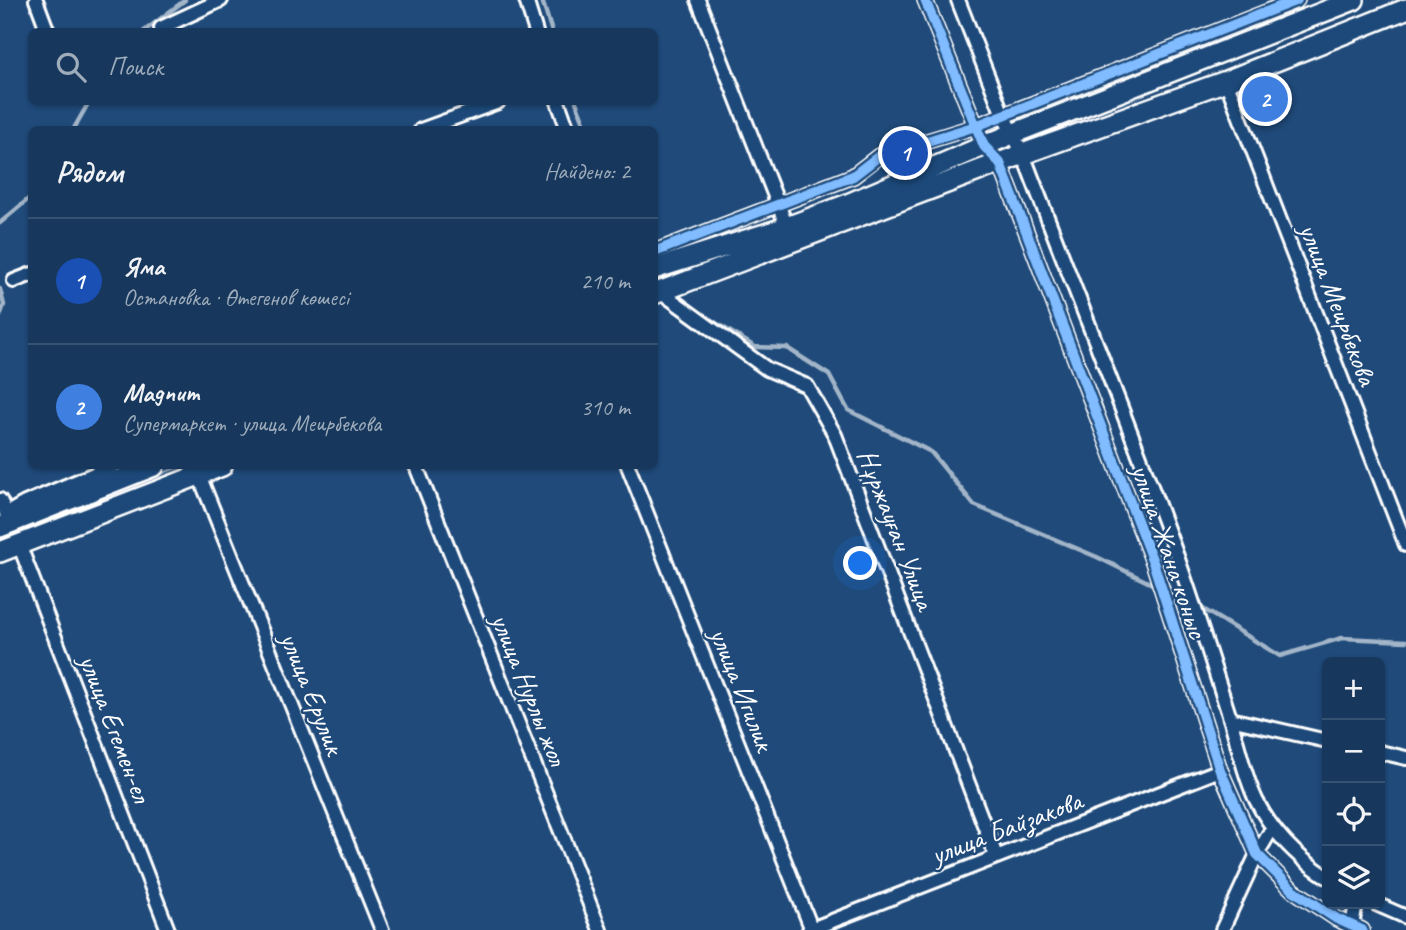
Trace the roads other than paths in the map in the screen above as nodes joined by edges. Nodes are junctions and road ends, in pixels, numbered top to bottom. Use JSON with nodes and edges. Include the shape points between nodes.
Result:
{"nodes":[{"id":1,"x":36,"y":0,"type":"edge"},
{"id":2,"x":221,"y":0,"type":"edge"},
{"id":3,"x":527,"y":0,"type":"edge"},
{"id":4,"x":698,"y":0,"type":"edge"},
{"id":5,"x":925,"y":0,"type":"edge"},
{"id":6,"x":958,"y":0,"type":"edge"},
{"id":7,"x":1297,"y":0,"type":"edge"},
{"id":8,"x":1354,"y":0,"type":"edge"},
{"id":9,"x":1406,"y":9,"type":"edge"},
{"id":10,"x":160,"y":27,"type":"dead end"},
{"id":11,"x":46,"y":28,"type":"edge"},
{"id":12,"x":535,"y":28,"type":"edge"},
{"id":13,"x":1226,"y":81,"type":"junction"},
{"id":14,"x":491,"y":105,"type":"edge"},
{"id":15,"x":559,"y":105,"type":"edge"},
{"id":16,"x":1003,"y":115,"type":"junction"},
{"id":17,"x":432,"y":126,"type":"edge"},
{"id":18,"x":567,"y":126,"type":"edge"},
{"id":19,"x":976,"y":126,"type":"junction"},
{"id":20,"x":1012,"y":134,"type":"junction"},
{"id":21,"x":985,"y":146,"type":"junction"},
{"id":22,"x":1023,"y":154,"type":"junction"},
{"id":23,"x":1000,"y":163,"type":"junction"},
{"id":24,"x":780,"y":205,"type":"junction"},
{"id":25,"x":787,"y":227,"type":"junction"},
{"id":26,"x":658,"y":251,"type":"edge"},
{"id":27,"x":658,"y":269,"type":"edge"},
{"id":28,"x":28,"y":276,"type":"edge"},
{"id":29,"x":14,"y":281,"type":"dead end"},
{"id":30,"x":658,"y":293,"type":"edge"},
{"id":31,"x":106,"y":469,"type":"edge"},
{"id":32,"x":146,"y":469,"type":"edge"},
{"id":33,"x":214,"y":469,"type":"edge"},
{"id":34,"x":417,"y":469,"type":"edge"},
{"id":35,"x":629,"y":469,"type":"edge"},
{"id":36,"x":199,"y":475,"type":"junction"},
{"id":37,"x":0,"y":499,"type":"edge"},
{"id":38,"x":5,"y":521,"type":"edge"},
{"id":39,"x":19,"y":544,"type":"junction"},
{"id":40,"x":1406,"y":545,"type":"edge"},
{"id":41,"x":0,"y":552,"type":"edge"},
{"id":42,"x":1230,"y":719,"type":"junction"},
{"id":43,"x":1322,"y":740,"type":"edge"},
{"id":44,"x":1385,"y":753,"type":"edge"},
{"id":45,"x":1406,"y":758,"type":"edge"},
{"id":46,"x":1220,"y":770,"type":"junction"},
{"id":47,"x":1273,"y":828,"type":"junction"},
{"id":48,"x":1257,"y":854,"type":"junction"},
{"id":49,"x":996,"y":856,"type":"junction"},
{"id":50,"x":1322,"y":874,"type":"edge"},
{"id":51,"x":1385,"y":908,"type":"edge"},
{"id":52,"x":1356,"y":909,"type":"edge"},
{"id":53,"x":1406,"y":917,"type":"edge"},
{"id":54,"x":1357,"y":928,"type":"edge"},
{"id":55,"x":168,"y":930,"type":"edge"},
{"id":56,"x":382,"y":930,"type":"edge"},
{"id":57,"x":600,"y":930,"type":"edge"},
{"id":58,"x":811,"y":930,"type":"edge"},
{"id":59,"x":1222,"y":930,"type":"edge"}],
"edges":[{"from":1,"to":11,"type":"street"},
{"from":2,"to":10,"type":"street"},
{"from":3,"to":12,"type":"street"},
{"from":4,"to":24,"type":"street"},
{"from":5,"to":19,"type":"street","name":"улица Жана коныс"},
{"from":6,"to":16,"type":"street","name":"улица Жана коныс"},
{"from":7,"to":16,"type":"street"},
{"from":8,"to":20,"type":"main road"},
{"from":9,"to":13,"type":"main road"},
{"from":13,"to":22,"type":"main road"},
{"from":13,"to":40,"type":"street","name":"улица Меирбекова"},
{"from":14,"to":17,"type":"street"},
{"from":15,"to":18,"type":"street"},
{"from":16,"to":19,"type":"street"},
{"from":16,"to":20,"type":"street","name":"улица Жана коныс"},
{"from":19,"to":21,"type":"street","name":"улица Жана коныс"},
{"from":19,"to":24,"type":"street","via":[[879,156],[852,176]]},
{"from":20,"to":21,"type":"main road"},
{"from":20,"to":22,"type":"street","name":"улица Жана коныс"},
{"from":21,"to":23,"type":"street","name":"улица Жана коныс"},
{"from":21,"to":25,"type":"main road"},
{"from":22,"to":23,"type":"main road"},
{"from":22,"to":42,"type":"street","name":"улица Жана коныс","via":[[1177,558]]},
{"from":23,"to":30,"type":"main road"},
{"from":23,"to":46,"type":"street","name":"улица Жана коныс","via":[[1153,562]]},
{"from":24,"to":25,"type":"street"},
{"from":24,"to":26,"type":"street"},
{"from":25,"to":27,"type":"main road"},
{"from":28,"to":29,"type":"street"},
{"from":30,"to":49,"type":"street","name":"Нұржауған Улица","via":[[767,369],[807,386],[835,435]]},
{"from":31,"to":38,"type":"street","via":[[25,503]]},
{"from":32,"to":38,"type":"main road"},
{"from":33,"to":36,"type":"main road"},
{"from":34,"to":57,"type":"street","name":"улица Нурлы жол"},
{"from":35,"to":58,"type":"street","name":"улица Игилик"},
{"from":36,"to":39,"type":"main road"},
{"from":36,"to":56,"type":"street","name":"улица Ерулик"},
{"from":37,"to":38,"type":"street"},
{"from":39,"to":41,"type":"main road"},
{"from":39,"to":55,"type":"street","name":"улица Егемен-ел"},
{"from":42,"to":43,"type":"street"},
{"from":42,"to":47,"type":"street","name":"улица Жана коныс","via":[[1242,763]]},
{"from":44,"to":45,"type":"street"},
{"from":46,"to":48,"type":"street","name":"улица Жана коныс"},
{"from":46,"to":49,"type":"street","name":"улица Байзакова"},
{"from":47,"to":48,"type":"street"},
{"from":47,"to":50,"type":"street","name":"улица Жана коныс"},
{"from":48,"to":54,"type":"street","name":"улица Жана коныс","via":[[1293,890]]},
{"from":48,"to":59,"type":"street"},
{"from":49,"to":58,"type":"street","name":"улица Байзакова"},
{"from":51,"to":53,"type":"street"},
{"from":52,"to":54,"type":"street","name":"улица Жана коныс"}]}
